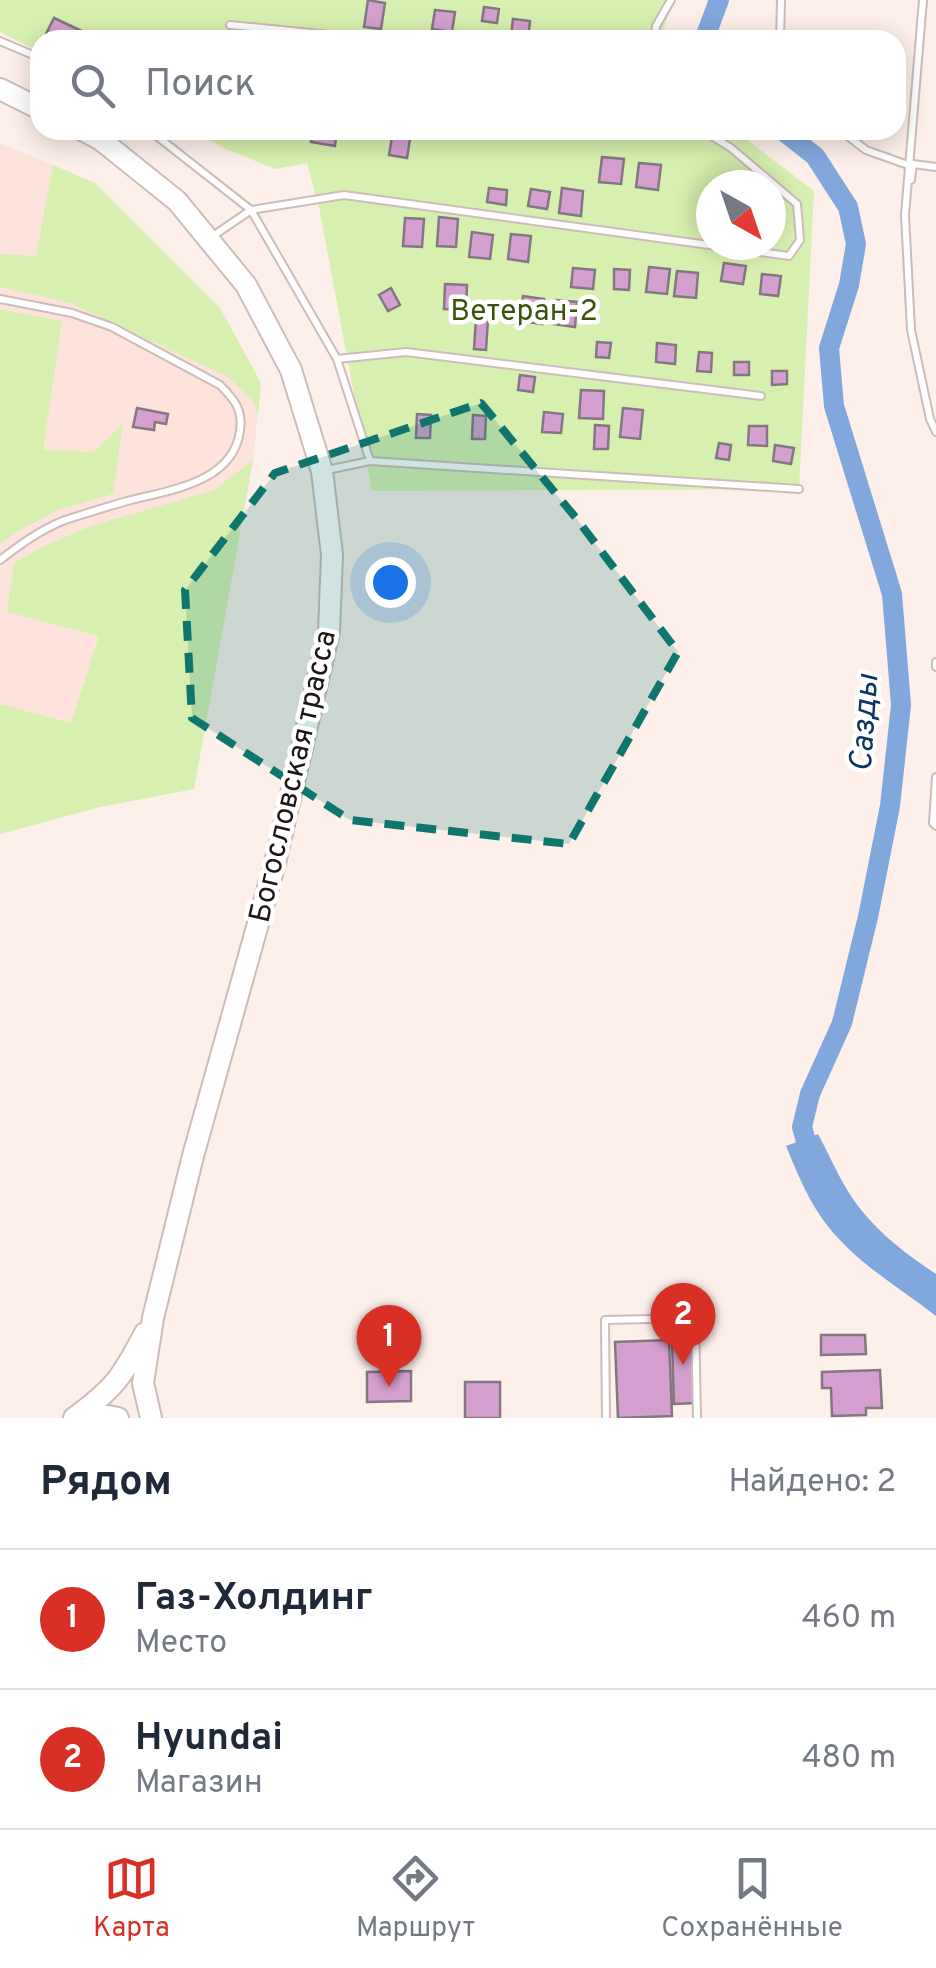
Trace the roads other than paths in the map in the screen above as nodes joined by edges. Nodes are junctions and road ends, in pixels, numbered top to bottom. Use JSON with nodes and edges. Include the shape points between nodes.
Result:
{"nodes":[{"id":1,"x":672,"y":0,"type":"edge"},
{"id":2,"x":781,"y":0,"type":"edge"},
{"id":3,"x":923,"y":0,"type":"edge"},
{"id":4,"x":230,"y":25,"type":"dead end"},
{"id":5,"x":280,"y":30,"type":"edge"},
{"id":6,"x":656,"y":30,"type":"edge"},
{"id":7,"x":780,"y":30,"type":"edge"},
{"id":8,"x":0,"y":41,"type":"edge"},
{"id":9,"x":30,"y":54,"type":"edge"},
{"id":10,"x":0,"y":89,"type":"edge"},
{"id":11,"x":30,"y":98,"type":"edge"},
{"id":12,"x":101,"y":140,"type":"edge"},
{"id":13,"x":162,"y":140,"type":"edge"},
{"id":14,"x":718,"y":140,"type":"edge"},
{"id":15,"x":853,"y":140,"type":"edge"},
{"id":16,"x":910,"y":165,"type":"junction"},
{"id":17,"x":936,"y":168,"type":"edge"},
{"id":18,"x":251,"y":210,"type":"junction"},
{"id":19,"x":209,"y":240,"type":"junction"},
{"id":20,"x":0,"y":300,"type":"edge"},
{"id":21,"x":337,"y":359,"type":"junction"},
{"id":22,"x":761,"y":396,"type":"dead end"},
{"id":23,"x":936,"y":432,"type":"edge"},
{"id":24,"x":370,"y":460,"type":"junction"},
{"id":25,"x":322,"y":471,"type":"junction"},
{"id":26,"x":799,"y":489,"type":"dead end"},
{"id":27,"x":0,"y":560,"type":"edge"},
{"id":28,"x":936,"y":777,"type":"edge"},
{"id":29,"x":936,"y":826,"type":"edge"},
{"id":30,"x":153,"y":1318,"type":"junction"},
{"id":31,"x":74,"y":1418,"type":"edge"},
{"id":32,"x":86,"y":1418,"type":"edge"},
{"id":33,"x":118,"y":1418,"type":"edge"},
{"id":34,"x":151,"y":1418,"type":"edge"},
{"id":35,"x":606,"y":1418,"type":"edge"},
{"id":36,"x":697,"y":1418,"type":"edge"}],
"edges":[{"from":1,"to":6,"type":"lane"},
{"from":2,"to":7,"type":"lane"},
{"from":3,"to":16,"type":"lane"},
{"from":4,"to":5,"type":"lane"},
{"from":8,"to":9,"type":"lane"},
{"from":10,"to":11,"type":"main road"},
{"from":12,"to":19,"type":"main road","name":"Богословская трасса","via":[[178,201]]},
{"from":13,"to":18,"type":"lane"},
{"from":14,"to":18,"type":"lane","via":[[797,204],[800,240],[790,256],[344,195]]},
{"from":15,"to":16,"type":"lane"},
{"from":16,"to":17,"type":"lane"},
{"from":16,"to":23,"type":"lane","via":[[904,215],[911,330]]},
{"from":18,"to":19,"type":"lane"},
{"from":18,"to":21,"type":"lane"},
{"from":19,"to":25,"type":"main road","name":"Богословская трасса","via":[[246,285],[291,370]]},
{"from":20,"to":27,"type":"lane","via":[[112,327],[220,385],[242,412],[235,450],[208,475],[169,493],[62,522]]},
{"from":21,"to":22,"type":"lane","via":[[406,352]]},
{"from":21,"to":24,"type":"lane"},
{"from":24,"to":25,"type":"lane"},
{"from":24,"to":26,"type":"lane"},
{"from":25,"to":30,"type":"main road","name":"Богословская трасса","via":[[332,556],[329,632],[275,863]]},
{"from":28,"to":29,"type":"lane"},
{"from":30,"to":31,"type":"main road","via":[[114,1386]]},
{"from":30,"to":34,"type":"main road","via":[[143,1383]]},
{"from":32,"to":33,"type":"main road"},
{"from":35,"to":36,"type":"lane","via":[[605,1320],[695,1318]]}]}
